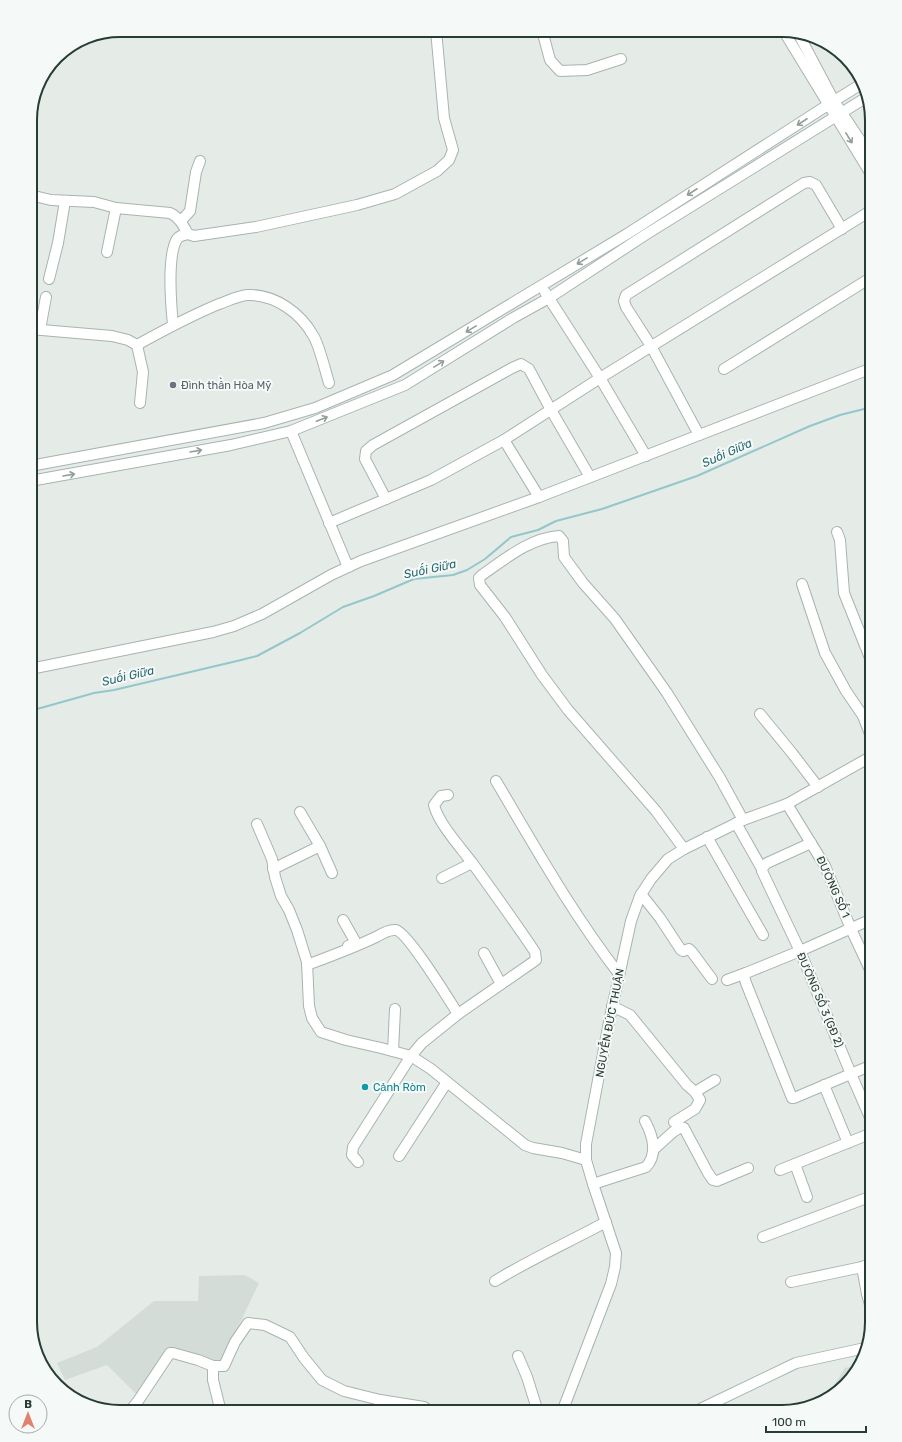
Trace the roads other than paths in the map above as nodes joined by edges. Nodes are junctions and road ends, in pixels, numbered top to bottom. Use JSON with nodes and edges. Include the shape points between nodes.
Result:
{"nodes":[{"id":1,"x":437,"y":37,"type":"edge"},
{"id":2,"x":544,"y":37,"type":"edge"},
{"id":3,"x":788,"y":37,"type":"edge"},
{"id":4,"x":801,"y":40,"type":"edge"},
{"id":5,"x":621,"y":59,"type":"dead end"},
{"id":6,"x":858,"y":87,"type":"edge"},
{"id":7,"x":862,"y":99,"type":"edge"},
{"id":8,"x":831,"y":103,"type":"junction"},
{"id":9,"x":839,"y":114,"type":"junction"},
{"id":10,"x":865,"y":149,"type":"edge"},
{"id":11,"x":200,"y":161,"type":"dead end"},
{"id":12,"x":865,"y":163,"type":"edge"},
{"id":13,"x":37,"y":197,"type":"edge"},
{"id":14,"x":65,"y":201,"type":"junction"},
{"id":15,"x":116,"y":208,"type":"junction"},
{"id":16,"x":865,"y":214,"type":"edge"},
{"id":17,"x":181,"y":221,"type":"junction"},
{"id":18,"x":842,"y":229,"type":"junction"},
{"id":19,"x":188,"y":234,"type":"junction"},
{"id":20,"x":107,"y":252,"type":"dead end"},
{"id":21,"x":49,"y":279,"type":"dead end"},
{"id":22,"x":865,"y":281,"type":"edge"},
{"id":23,"x":541,"y":286,"type":"junction"},
{"id":24,"x":46,"y":297,"type":"dead end"},
{"id":25,"x":549,"y":298,"type":"junction"},
{"id":26,"x":37,"y":323,"type":"edge"},
{"id":27,"x":173,"y":325,"type":"junction"},
{"id":28,"x":37,"y":329,"type":"edge"},
{"id":29,"x":137,"y":345,"type":"junction"},
{"id":30,"x":651,"y":346,"type":"junction"},
{"id":31,"x":724,"y":369,"type":"dead end"},
{"id":32,"x":865,"y":371,"type":"edge"},
{"id":33,"x":600,"y":378,"type":"junction"},
{"id":34,"x":329,"y":383,"type":"dead end"},
{"id":35,"x":140,"y":404,"type":"dead end"},
{"id":36,"x":551,"y":410,"type":"junction"},
{"id":37,"x":291,"y":431,"type":"junction"},
{"id":38,"x":699,"y":435,"type":"junction"},
{"id":39,"x":504,"y":440,"type":"junction"},
{"id":40,"x":646,"y":456,"type":"junction"},
{"id":41,"x":37,"y":465,"type":"edge"},
{"id":42,"x":590,"y":477,"type":"junction"},
{"id":43,"x":37,"y":481,"type":"edge"},
{"id":44,"x":539,"y":497,"type":"junction"},
{"id":45,"x":386,"y":499,"type":"junction"},
{"id":46,"x":330,"y":523,"type":"junction"},
{"id":47,"x":837,"y":532,"type":"dead end"},
{"id":48,"x":348,"y":567,"type":"junction"},
{"id":49,"x":802,"y":584,"type":"dead end"},
{"id":50,"x":865,"y":646,"type":"edge"},
{"id":51,"x":37,"y":668,"type":"edge"},
{"id":52,"x":760,"y":714,"type":"dead end"},
{"id":53,"x":865,"y":721,"type":"edge"},
{"id":54,"x":865,"y":760,"type":"edge"},
{"id":55,"x":496,"y":781,"type":"dead end"},
{"id":56,"x":818,"y":787,"type":"junction"},
{"id":57,"x":448,"y":795,"type":"dead end"},
{"id":58,"x":787,"y":804,"type":"junction"},
{"id":59,"x":300,"y":812,"type":"dead end"},
{"id":60,"x":739,"y":822,"type":"junction"},
{"id":61,"x":257,"y":824,"type":"dead end"},
{"id":62,"x":707,"y":837,"type":"junction"},
{"id":63,"x":811,"y":843,"type":"junction"},
{"id":64,"x":320,"y":846,"type":"junction"},
{"id":65,"x":684,"y":849,"type":"junction"},
{"id":66,"x":472,"y":863,"type":"junction"},
{"id":67,"x":273,"y":869,"type":"junction"},
{"id":68,"x":762,"y":869,"type":"junction"},
{"id":69,"x":332,"y":873,"type":"dead end"},
{"id":70,"x":442,"y":878,"type":"dead end"},
{"id":71,"x":641,"y":894,"type":"junction"},
{"id":72,"x":343,"y":920,"type":"dead end"},
{"id":73,"x":865,"y":923,"type":"edge"},
{"id":74,"x":851,"y":929,"type":"junction"},
{"id":75,"x":763,"y":935,"type":"dead end"},
{"id":76,"x":800,"y":951,"type":"junction"},
{"id":77,"x":484,"y":953,"type":"dead end"},
{"id":78,"x":865,"y":959,"type":"edge"},
{"id":79,"x":307,"y":964,"type":"junction"},
{"id":80,"x":619,"y":974,"type":"junction"},
{"id":81,"x":746,"y":978,"type":"junction"},
{"id":82,"x":712,"y":979,"type":"dead end"},
{"id":83,"x":727,"y":980,"type":"dead end"},
{"id":84,"x":501,"y":984,"type":"junction"},
{"id":85,"x":612,"y":1006,"type":"junction"},
{"id":86,"x":396,"y":1009,"type":"dead end"},
{"id":87,"x":458,"y":1014,"type":"junction"},
{"id":88,"x":393,"y":1051,"type":"junction"},
{"id":89,"x":411,"y":1056,"type":"junction"},
{"id":90,"x":865,"y":1068,"type":"edge"},
{"id":91,"x":851,"y":1074,"type":"junction"},
{"id":92,"x":715,"y":1080,"type":"dead end"},
{"id":93,"x":447,"y":1082,"type":"junction"},
{"id":94,"x":824,"y":1086,"type":"junction"},
{"id":95,"x":695,"y":1092,"type":"junction"},
{"id":96,"x":865,"y":1106,"type":"edge"},
{"id":97,"x":645,"y":1121,"type":"dead end"},
{"id":98,"x":674,"y":1122,"type":"dead end"},
{"id":99,"x":865,"y":1136,"type":"edge"},
{"id":100,"x":848,"y":1143,"type":"junction"},
{"id":101,"x":653,"y":1150,"type":"junction"},
{"id":102,"x":399,"y":1156,"type":"dead end"},
{"id":103,"x":586,"y":1160,"type":"junction"},
{"id":104,"x":358,"y":1162,"type":"dead end"},
{"id":105,"x":795,"y":1164,"type":"junction"},
{"id":106,"x":748,"y":1168,"type":"dead end"},
{"id":107,"x":780,"y":1170,"type":"dead end"},
{"id":108,"x":592,"y":1184,"type":"junction"},
{"id":109,"x":807,"y":1197,"type":"dead end"},
{"id":110,"x":865,"y":1199,"type":"edge"},
{"id":111,"x":606,"y":1222,"type":"junction"},
{"id":112,"x":763,"y":1237,"type":"dead end"},
{"id":113,"x":865,"y":1266,"type":"edge"},
{"id":114,"x":862,"y":1268,"type":"junction"},
{"id":115,"x":495,"y":1281,"type":"dead end"},
{"id":116,"x":791,"y":1282,"type":"dead end"},
{"id":117,"x":865,"y":1284,"type":"edge"},
{"id":118,"x":861,"y":1349,"type":"edge"},
{"id":119,"x":518,"y":1356,"type":"dead end"},
{"id":120,"x":213,"y":1366,"type":"junction"},
{"id":121,"x":380,"y":1400,"type":"junction"},
{"id":122,"x":134,"y":1405,"type":"edge"},
{"id":123,"x":220,"y":1405,"type":"edge"},
{"id":124,"x":379,"y":1405,"type":"edge"},
{"id":125,"x":411,"y":1405,"type":"edge"},
{"id":126,"x":536,"y":1405,"type":"edge"},
{"id":127,"x":565,"y":1405,"type":"edge"},
{"id":128,"x":709,"y":1405,"type":"edge"}],
"edges":[{"from":1,"to":19,"type":"street","via":[[444,118],[453,150],[449,160],[437,170],[395,194],[357,205],[256,227],[194,236]]},
{"from":2,"to":5,"type":"street","via":[[550,60],[560,71],[587,70]]},
{"from":3,"to":8,"type":"street"},
{"from":4,"to":8,"type":"street"},
{"from":6,"to":8,"type":"street"},
{"from":7,"to":9,"type":"street"},
{"from":8,"to":9,"type":"street"},
{"from":8,"to":23,"type":"street","one_way":true},
{"from":9,"to":10,"type":"street"},
{"from":9,"to":12,"type":"street","one_way":true},
{"from":9,"to":25,"type":"street"},
{"from":11,"to":17,"type":"street","via":[[190,211]]},
{"from":13,"to":14,"type":"street"},
{"from":14,"to":15,"type":"street","via":[[94,202]]},
{"from":14,"to":21,"type":"street","via":[[60,236]]},
{"from":15,"to":17,"type":"street","via":[[170,213]]},
{"from":15,"to":20,"type":"street"},
{"from":16,"to":18,"type":"street"},
{"from":17,"to":19,"type":"street"},
{"from":18,"to":30,"type":"street"},
{"from":18,"to":30,"type":"street","via":[[816,185],[810,182],[804,184],[626,295],[626,307]]},
{"from":19,"to":27,"type":"street","via":[[178,238],[173,251]]},
{"from":22,"to":31,"type":"street"},
{"from":23,"to":25,"type":"street"},
{"from":23,"to":41,"type":"street","one_way":true,"via":[[393,375],[315,408],[264,423]]},
{"from":24,"to":26,"type":"street"},
{"from":25,"to":33,"type":"street"},
{"from":37,"to":25,"type":"street","one_way":true,"via":[[405,385]]},
{"from":27,"to":29,"type":"street"},
{"from":27,"to":34,"type":"street","via":[[238,296],[268,298],[288,308],[302,320],[314,338]]},
{"from":28,"to":29,"type":"street","via":[[112,336]]},
{"from":29,"to":35,"type":"street","via":[[143,372]]},
{"from":30,"to":33,"type":"street"},
{"from":30,"to":38,"type":"street"},
{"from":32,"to":38,"type":"street"},
{"from":33,"to":36,"type":"street"},
{"from":33,"to":40,"type":"street"},
{"from":36,"to":39,"type":"street"},
{"from":36,"to":42,"type":"street"},
{"from":36,"to":45,"type":"street","via":[[529,369],[521,364],[512,368],[373,444],[366,451],[365,459]]},
{"from":43,"to":37,"type":"street","one_way":true},
{"from":37,"to":46,"type":"street"},
{"from":38,"to":40,"type":"street"},
{"from":39,"to":44,"type":"street"},
{"from":39,"to":45,"type":"street","via":[[430,480]]},
{"from":40,"to":42,"type":"street"},
{"from":42,"to":44,"type":"street"},
{"from":44,"to":48,"type":"street"},
{"from":45,"to":46,"type":"street"},
{"from":46,"to":48,"type":"street"},
{"from":47,"to":50,"type":"street","via":[[840,540],[844,593]]},
{"from":48,"to":51,"type":"street","via":[[262,614],[234,626]]},
{"from":49,"to":53,"type":"street","via":[[825,653]]},
{"from":52,"to":56,"type":"street"},
{"from":54,"to":56,"type":"street","name":"NGUYỄN ĐỨC THUẬN"},
{"from":55,"to":80,"type":"street","via":[[552,876],[595,943]]},
{"from":56,"to":58,"type":"street","name":"NGUYỄN ĐỨC THUẬN"},
{"from":57,"to":66,"type":"street","via":[[441,796],[434,805],[436,811]]},
{"from":58,"to":60,"type":"street","name":"NGUYỄN ĐỨC THUẬN"},
{"from":58,"to":63,"type":"street","name":"ĐƯỜNG SỐ 1"},
{"from":59,"to":64,"type":"street"},
{"from":60,"to":62,"type":"street","name":"NGUYỄN ĐỨC THUẬN"},
{"from":60,"to":65,"type":"street","name":"ĐƯỜNG SỐ 3 (GĐ 2)","via":[[720,778],[668,693],[615,619],[583,584],[564,557],[561,537],[550,537],[527,545],[482,574],[479,578],[480,585],[505,617],[568,710],[656,811]]},
{"from":60,"to":68,"type":"street","name":"ĐƯỜNG SỐ 3 (GĐ 2)"},
{"from":61,"to":67,"type":"street","via":[[272,859]]},
{"from":62,"to":65,"type":"street","name":"NGUYỄN ĐỨC THUẬN"},
{"from":62,"to":75,"type":"street"},
{"from":63,"to":68,"type":"street","via":[[767,864]]},
{"from":63,"to":74,"type":"street","name":"ĐƯỜNG SỐ 1","via":[[825,866]]},
{"from":64,"to":67,"type":"street"},
{"from":64,"to":69,"type":"street"},
{"from":65,"to":71,"type":"street","name":"NGUYỄN ĐỨC THUẬN","via":[[668,859],[650,879]]},
{"from":66,"to":70,"type":"street"},
{"from":66,"to":84,"type":"street","via":[[535,952],[536,960]]},
{"from":67,"to":79,"type":"street","via":[[281,896],[297,930]]},
{"from":68,"to":76,"type":"street","name":"ĐƯỜNG SỐ 3 (GĐ 2)"},
{"from":71,"to":80,"type":"street","name":"NGUYỄN ĐỨC THUẬN","via":[[631,922]]},
{"from":71,"to":82,"type":"street","via":[[681,950],[683,952],[689,949]]},
{"from":72,"to":79,"type":"street","via":[[356,943]]},
{"from":73,"to":74,"type":"street"},
{"from":74,"to":76,"type":"street"},
{"from":74,"to":78,"type":"street","name":"ĐƯỜNG SỐ 1"},
{"from":76,"to":81,"type":"street"},
{"from":76,"to":91,"type":"street","name":"ĐƯỜNG SỐ 3 (GĐ 2)"},
{"from":77,"to":84,"type":"street"},
{"from":79,"to":87,"type":"street","via":[[351,949],[387,931],[396,930],[404,935]]},
{"from":79,"to":88,"type":"street","via":[[309,1006],[312,1018],[321,1032]]},
{"from":80,"to":85,"type":"street","name":"NGUYỄN ĐỨC THUẬN"},
{"from":81,"to":83,"type":"street"},
{"from":81,"to":94,"type":"street","via":[[791,1096],[794,1098]]},
{"from":84,"to":87,"type":"street"},
{"from":85,"to":95,"type":"street","via":[[630,1015]]},
{"from":85,"to":103,"type":"street","name":"NGUYỄN ĐỨC THUẬN","via":[[586,1144]]},
{"from":86,"to":88,"type":"street"},
{"from":87,"to":89,"type":"street","via":[[422,1043]]},
{"from":88,"to":89,"type":"street"},
{"from":89,"to":93,"type":"street"},
{"from":89,"to":104,"type":"street","via":[[353,1147],[352,1156]]},
{"from":90,"to":91,"type":"street"},
{"from":91,"to":94,"type":"street"},
{"from":91,"to":96,"type":"street","name":"ĐƯỜNG SỐ 3 (GĐ 2)"},
{"from":92,"to":95,"type":"street"},
{"from":93,"to":102,"type":"street"},
{"from":93,"to":103,"type":"street","via":[[532,1148]]},
{"from":94,"to":100,"type":"street"},
{"from":95,"to":98,"type":"street","via":[[700,1100],[695,1109]]},
{"from":97,"to":101,"type":"street","via":[[654,1145]]},
{"from":99,"to":100,"type":"street"},
{"from":100,"to":105,"type":"street"},
{"from":101,"to":106,"type":"street","via":[[681,1127],[684,1128],[713,1180],[717,1181]]},
{"from":101,"to":108,"type":"street","via":[[652,1160],[646,1167]]},
{"from":103,"to":108,"type":"street","name":"NGUYỄN ĐỨC THUẬN"},
{"from":105,"to":107,"type":"street"},
{"from":105,"to":109,"type":"street"},
{"from":108,"to":111,"type":"street","name":"NGUYỄN ĐỨC THUẬN"},
{"from":110,"to":112,"type":"street"},
{"from":111,"to":115,"type":"street"},
{"from":111,"to":127,"type":"street","name":"NGUYỄN ĐỨC THUẬN","via":[[616,1252],[615,1268]]},
{"from":113,"to":114,"type":"street"},
{"from":114,"to":116,"type":"street"},
{"from":114,"to":117,"type":"street"},
{"from":118,"to":128,"type":"street","via":[[796,1363]]},
{"from":119,"to":126,"type":"street"},
{"from":120,"to":121,"type":"street","via":[[224,1366],[235,1342],[248,1323],[265,1325],[290,1337],[322,1380],[344,1391]]},
{"from":120,"to":122,"type":"street","via":[[170,1353]]},
{"from":120,"to":123,"type":"street","via":[[213,1380]]},
{"from":121,"to":124,"type":"street"},
{"from":121,"to":125,"type":"street"}]}
